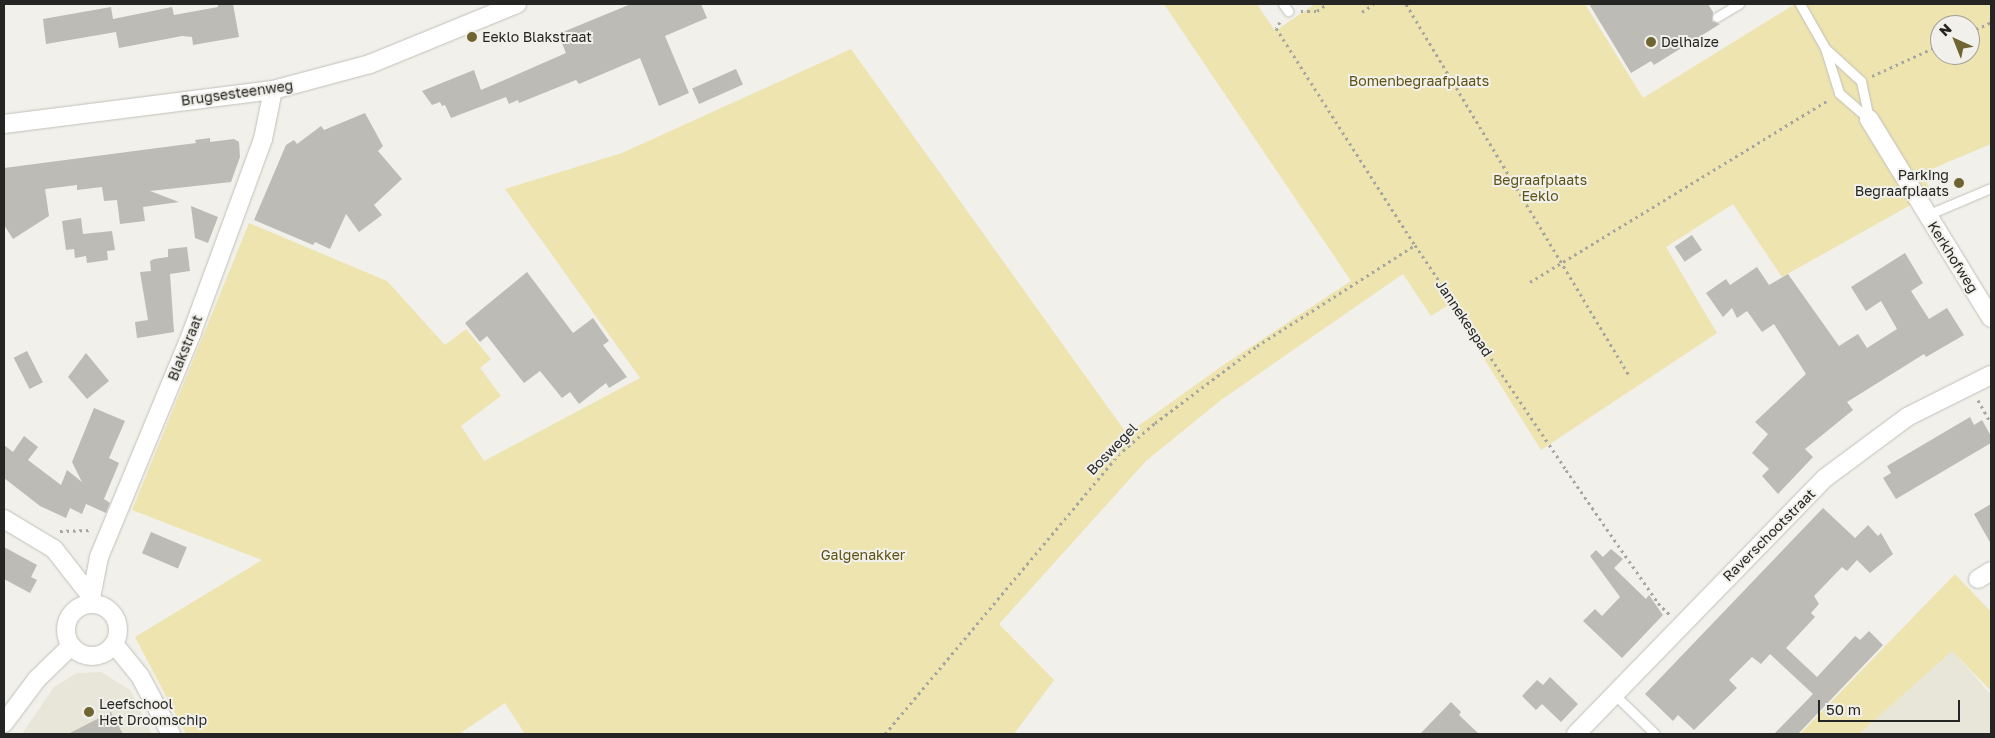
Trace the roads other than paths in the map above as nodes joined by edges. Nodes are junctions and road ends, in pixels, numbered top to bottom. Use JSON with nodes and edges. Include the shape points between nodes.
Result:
{"nodes":[{"id":1,"x":517,"y":4,"type":"edge"},
{"id":2,"x":1739,"y":4,"type":"edge"},
{"id":3,"x":1800,"y":4,"type":"edge"},
{"id":4,"x":1716,"y":17,"type":"dead end"},
{"id":5,"x":1825,"y":48,"type":"junction"},
{"id":6,"x":273,"y":90,"type":"junction"},
{"id":7,"x":1868,"y":119,"type":"junction"},
{"id":8,"x":4,"y":124,"type":"edge"},
{"id":9,"x":1991,"y":188,"type":"edge"},
{"id":10,"x":1927,"y":215,"type":"junction"},
{"id":11,"x":1991,"y":318,"type":"edge"},
{"id":12,"x":1991,"y":375,"type":"edge"},
{"id":13,"x":4,"y":519,"type":"edge"},
{"id":14,"x":90,"y":599,"type":"junction"},
{"id":15,"x":114,"y":644,"type":"junction"},
{"id":16,"x":71,"y":646,"type":"junction"},
{"id":17,"x":1614,"y":694,"type":"junction"},
{"id":18,"x":4,"y":724,"type":"edge"},
{"id":19,"x":170,"y":734,"type":"edge"},
{"id":20,"x":1576,"y":734,"type":"edge"},
{"id":21,"x":1656,"y":734,"type":"edge"}],
"edges":[{"from":1,"to":6,"type":"street","name":"Brugsesteenweg","via":[[370,64]]},
{"from":2,"to":4,"type":"lane"},
{"from":3,"to":5,"type":"lane"},
{"from":5,"to":7,"type":"lane","via":[[1839,93]]},
{"from":5,"to":7,"type":"lane","via":[[1861,81]]},
{"from":6,"to":8,"type":"street","name":"Brugsesteenweg"},
{"from":6,"to":14,"type":"street","name":"Blakstraat","via":[[263,138],[192,332],[109,529]]},
{"from":7,"to":10,"type":"street","name":"Kerkhofweg"},
{"from":9,"to":10,"type":"lane"},
{"from":10,"to":11,"type":"street","name":"Kerkhofweg"},
{"from":12,"to":17,"type":"street","name":"Raverschootstraat","via":[[1882,433],[1826,478]]},
{"from":13,"to":14,"type":"street","via":[[54,549]]},
{"from":14,"to":15,"type":"street","via":[[115,617],[118,634]]},
{"from":14,"to":16,"type":"street","via":[[68,620],[66,638]]},
{"from":15,"to":16,"type":"street","via":[[100,655],[89,656]]},
{"from":15,"to":19,"type":"street","via":[[140,676]]},
{"from":16,"to":18,"type":"street","via":[[37,679]]},
{"from":17,"to":20,"type":"street","name":"Raverschootstraat"},
{"from":17,"to":21,"type":"lane"}]}
